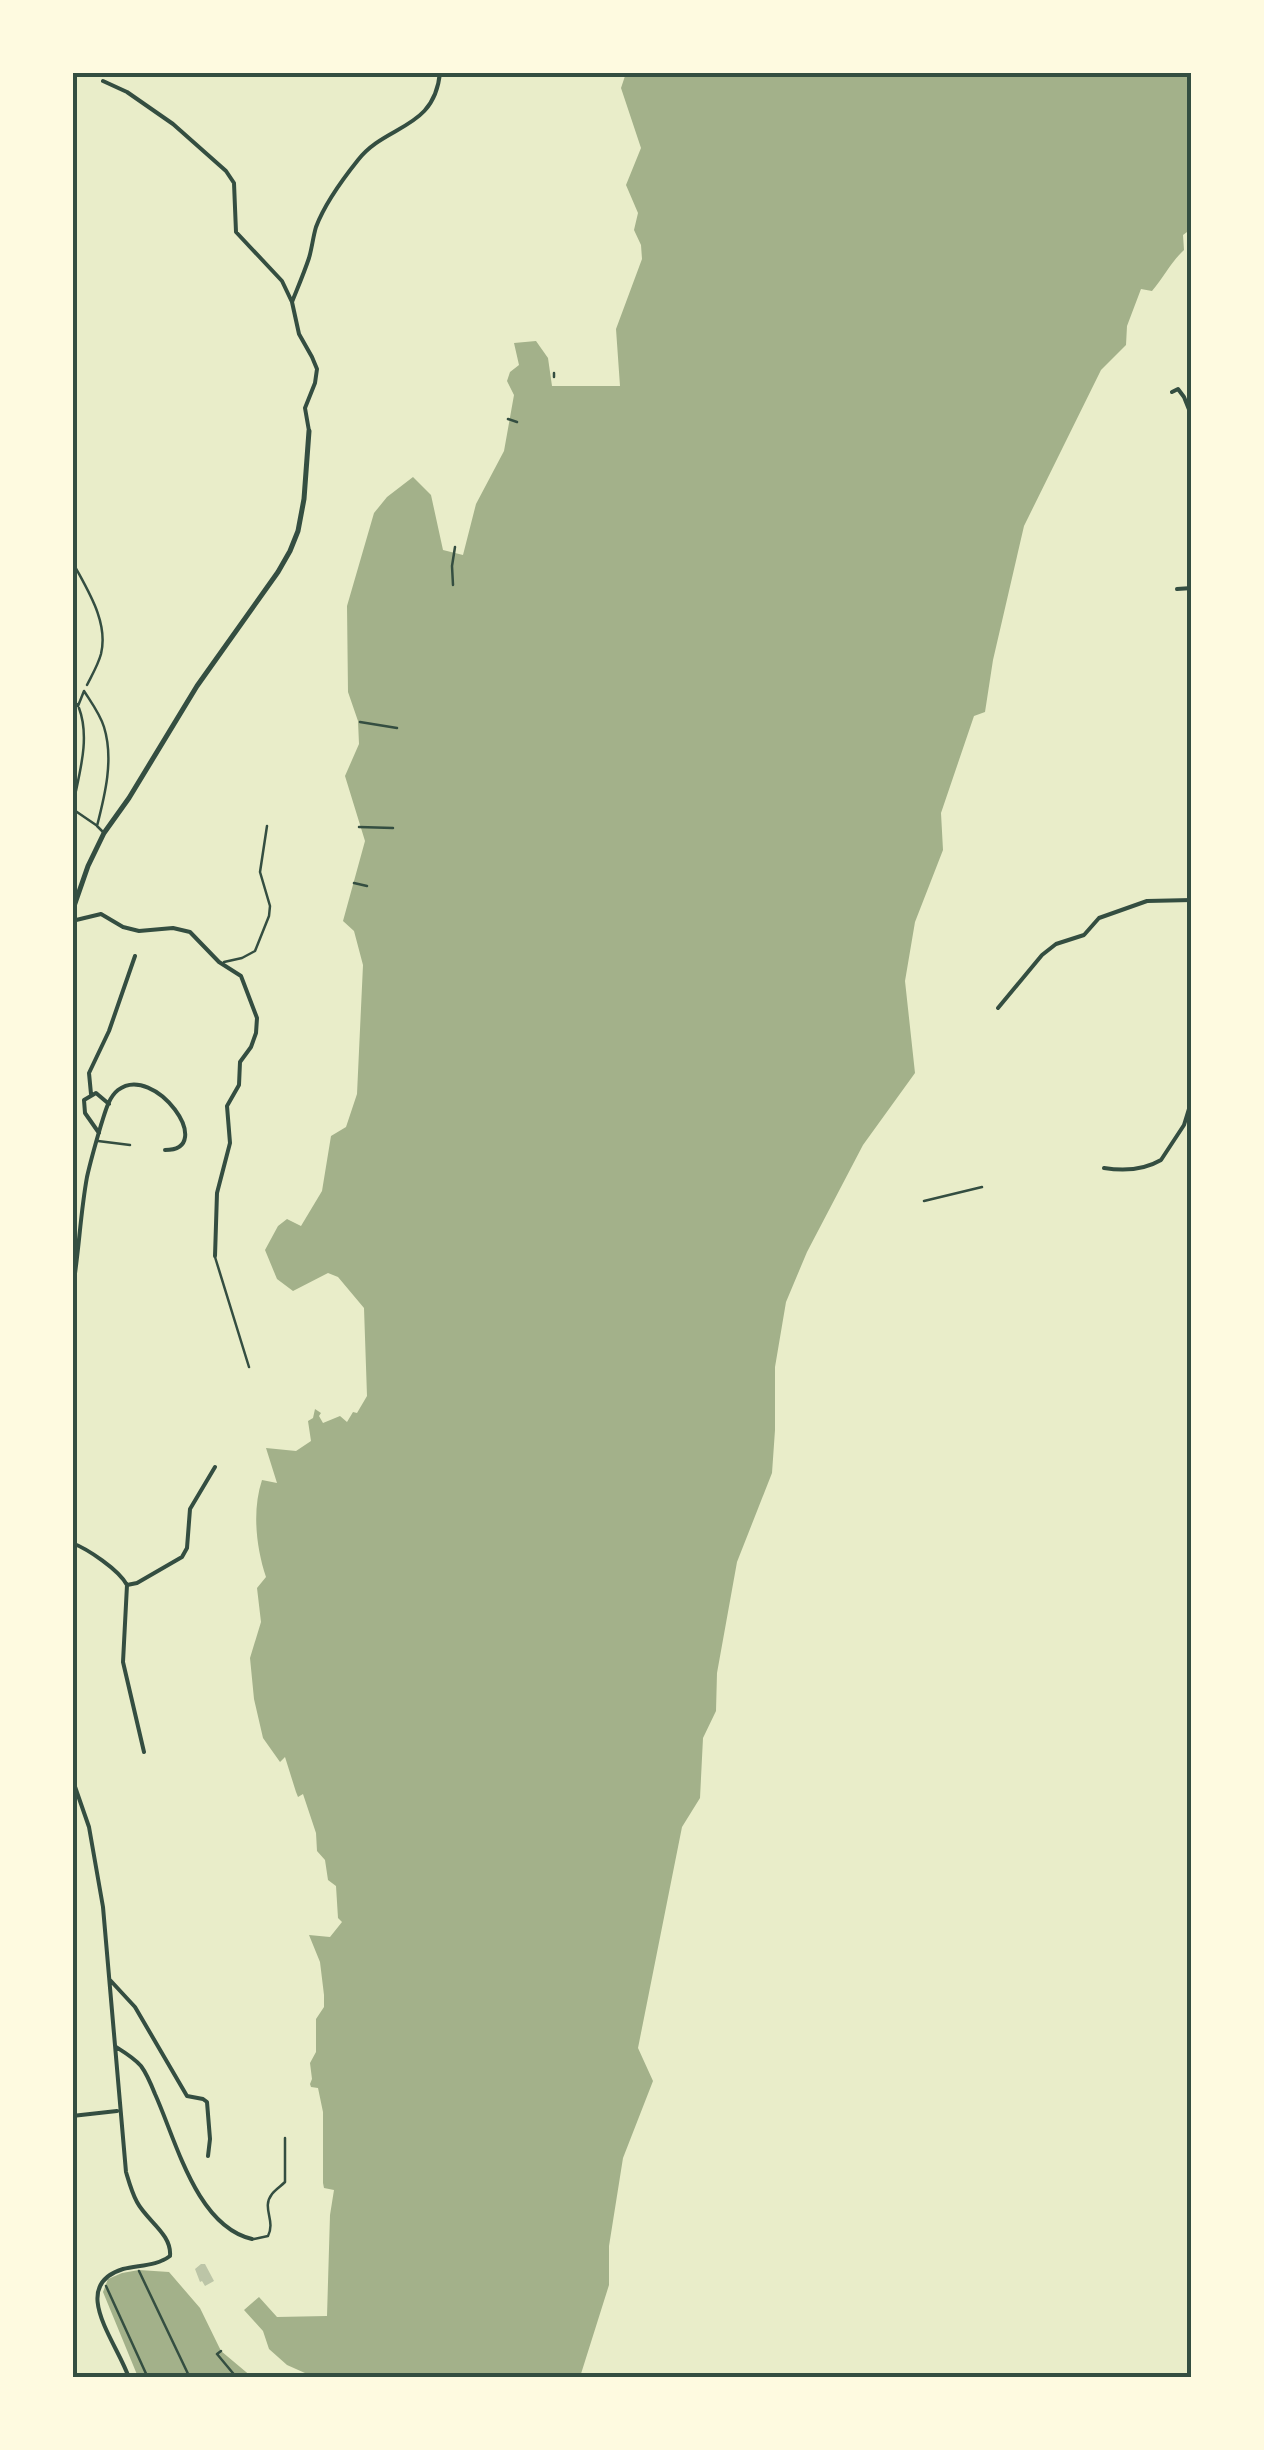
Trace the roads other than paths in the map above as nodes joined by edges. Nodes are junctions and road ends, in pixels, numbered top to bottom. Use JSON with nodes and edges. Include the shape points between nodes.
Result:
{"nodes":[{"id":1,"x":440,"y":72,"type":"edge"},
{"id":2,"x":103,"y":82,"type":"dead end"},
{"id":3,"x":292,"y":302,"type":"junction"},
{"id":4,"x":1172,"y":392,"type":"dead end"},
{"id":5,"x":1192,"y":418,"type":"edge"},
{"id":6,"x":308,"y":431,"type":"joint"},
{"id":7,"x":1192,"y":588,"type":"edge"},
{"id":8,"x":1177,"y":589,"type":"dead end"},
{"id":9,"x":72,"y":698,"type":"edge"},
{"id":10,"x":78,"y":706,"type":"junction"},
{"id":11,"x":72,"y":810,"type":"edge"},
{"id":12,"x":97,"y":826,"type":"junction"},
{"id":13,"x":267,"y":826,"type":"dead end"},
{"id":14,"x":104,"y":832,"type":"junction"},
{"id":15,"x":1192,"y":900,"type":"edge"},
{"id":16,"x":72,"y":912,"type":"edge"},
{"id":17,"x":72,"y":921,"type":"edge"},
{"id":18,"x":135,"y":956,"type":"dead end"},
{"id":19,"x":219,"y":962,"type":"junction"},
{"id":20,"x":998,"y":1008,"type":"dead end"},
{"id":21,"x":91,"y":1094,"type":"junction"},
{"id":22,"x":1192,"y":1099,"type":"edge"},
{"id":23,"x":109,"y":1104,"type":"junction"},
{"id":24,"x":99,"y":1133,"type":"junction"},
{"id":25,"x":96,"y":1141,"type":"junction"},
{"id":26,"x":130,"y":1146,"type":"dead end"},
{"id":27,"x":165,"y":1150,"type":"dead end"},
{"id":28,"x":1104,"y":1168,"type":"dead end"},
{"id":29,"x":215,"y":1256,"type":"joint"},
{"id":30,"x":72,"y":1292,"type":"edge"},
{"id":31,"x":249,"y":1367,"type":"dead end"},
{"id":32,"x":214,"y":1468,"type":"dead end"},
{"id":33,"x":72,"y":1542,"type":"edge"},
{"id":34,"x":127,"y":1585,"type":"junction"},
{"id":35,"x":144,"y":1752,"type":"dead end"},
{"id":36,"x":72,"y":1778,"type":"edge"},
{"id":37,"x":110,"y":1980,"type":"junction"},
{"id":38,"x":116,"y":2046,"type":"junction"},
{"id":39,"x":120,"y":2111,"type":"junction"},
{"id":40,"x":72,"y":2116,"type":"edge"},
{"id":41,"x":285,"y":2138,"type":"dead end"},
{"id":42,"x":208,"y":2156,"type":"dead end"},
{"id":43,"x":252,"y":2238,"type":"joint"},
{"id":44,"x":129,"y":2378,"type":"edge"}],
"edges":[{"from":1,"to":3,"type":"street","via":[[424,114],[373,144],[328,202]]},
{"from":2,"to":3,"type":"street","via":[[173,124],[226,171],[234,183],[236,232],[282,281]]},
{"from":3,"to":6,"type":"street","via":[[317,369],[305,408]]},
{"from":4,"to":5,"type":"street","via":[[1178,390]]},
{"from":6,"to":14,"type":"main road","via":[[300,518],[285,561]]},
{"from":7,"to":8,"type":"street"},
{"from":9,"to":10,"type":"lane"},
{"from":10,"to":11,"type":"lane","via":[[84,751]]},
{"from":10,"to":12,"type":"lane","via":[[84,691],[108,739]]},
{"from":11,"to":12,"type":"lane"},
{"from":12,"to":14,"type":"lane"},
{"from":13,"to":19,"type":"lane","via":[[260,872],[269,916],[254,952]]},
{"from":14,"to":16,"type":"main road"},
{"from":15,"to":20,"type":"street","via":[[1148,901],[1100,918],[1084,935],[1042,955]]},
{"from":17,"to":19,"type":"street","via":[[101,914],[138,931],[185,930]]},
{"from":18,"to":21,"type":"street","via":[[88,1073]]},
{"from":19,"to":29,"type":"street","via":[[245,981],[258,1022],[227,1106],[230,1143],[216,1192]]},
{"from":21,"to":23,"type":"street"},
{"from":21,"to":24,"type":"street","via":[[83,1108]]},
{"from":22,"to":28,"type":"street","via":[[1161,1160]]},
{"from":23,"to":24,"type":"street"},
{"from":23,"to":27,"type":"street","via":[[134,1084],[159,1095],[186,1130],[177,1148]]},
{"from":24,"to":25,"type":"street"},
{"from":25,"to":26,"type":"lane"},
{"from":25,"to":30,"type":"street"},
{"from":29,"to":31,"type":"lane"},
{"from":32,"to":34,"type":"street","via":[[190,1508],[182,1557]]},
{"from":33,"to":34,"type":"street"},
{"from":34,"to":35,"type":"street","via":[[123,1662]]},
{"from":36,"to":37,"type":"street","via":[[89,1827]]},
{"from":37,"to":38,"type":"street"},
{"from":37,"to":42,"type":"street","via":[[136,2007],[187,2096],[207,2102]]},
{"from":38,"to":39,"type":"street"},
{"from":38,"to":43,"type":"street","via":[[142,2067],[206,2204],[238,2235]]},
{"from":39,"to":40,"type":"street"},
{"from":39,"to":44,"type":"street","via":[[131,2187],[170,2248],[164,2261],[109,2274],[96,2293]]},
{"from":41,"to":43,"type":"lane","via":[[285,2182],[267,2208],[272,2228],[268,2236]]}]}
